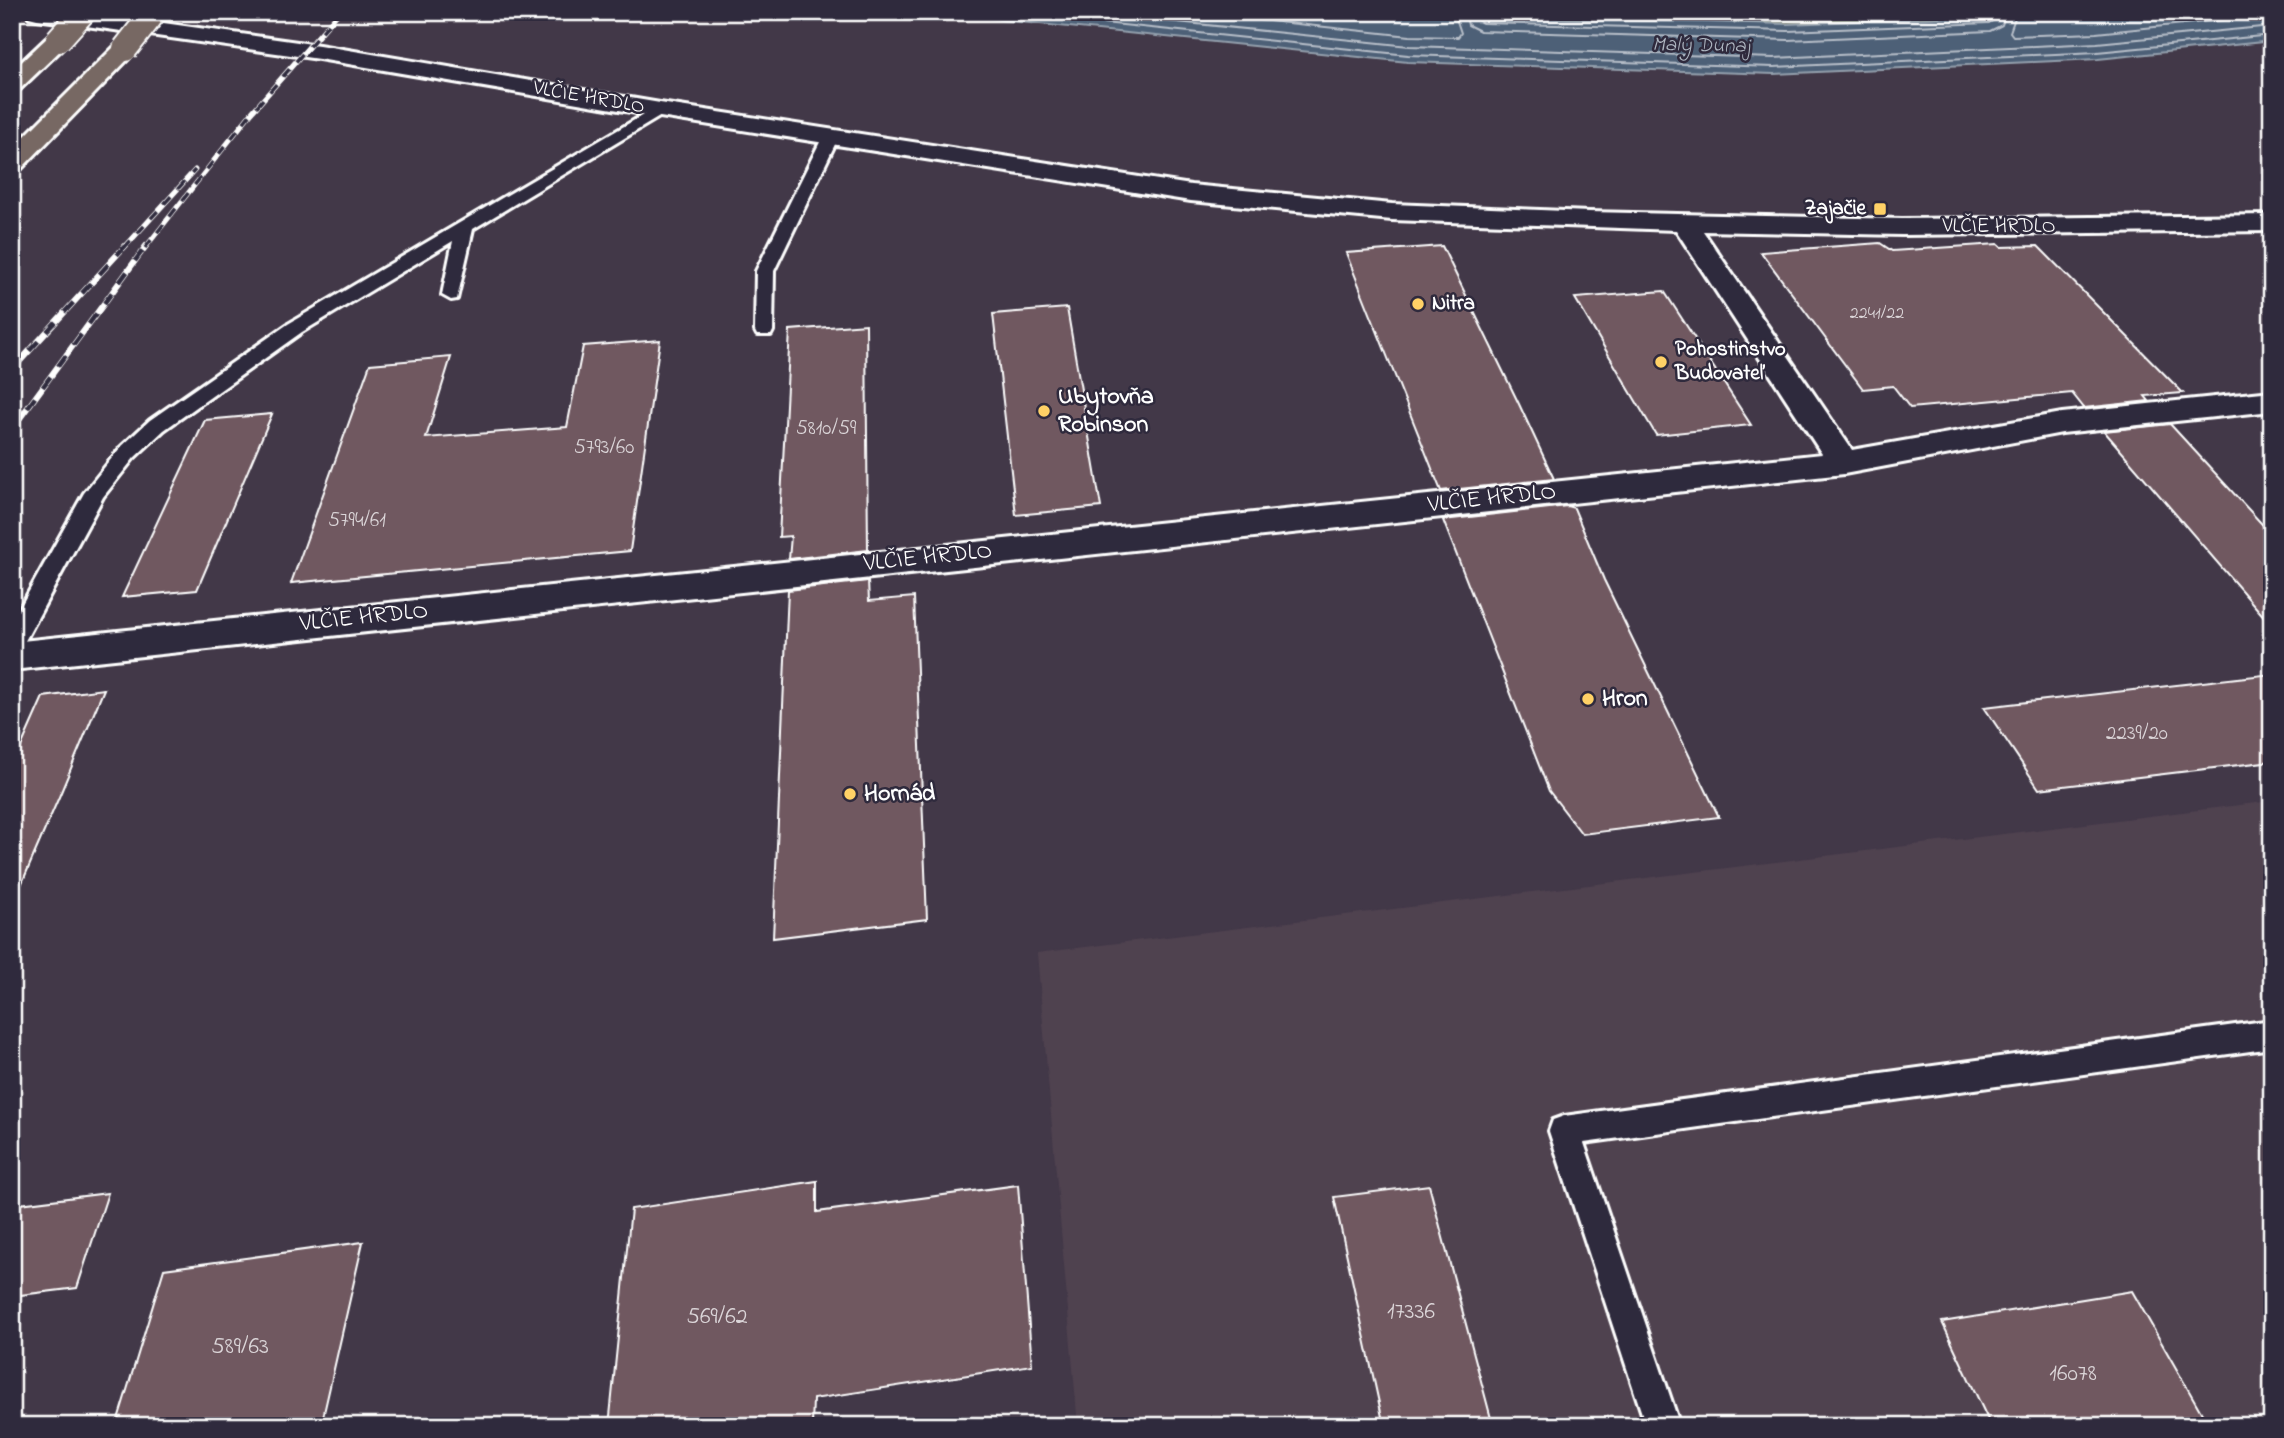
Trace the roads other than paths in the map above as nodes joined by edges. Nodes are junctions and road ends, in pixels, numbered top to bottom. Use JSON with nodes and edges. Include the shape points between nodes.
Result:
{"nodes":[{"id":1,"x":37,"y":12,"type":"edge"},
{"id":2,"x":83,"y":12,"type":"edge"},
{"id":3,"x":154,"y":12,"type":"edge"},
{"id":4,"x":12,"y":84,"type":"edge"},
{"id":5,"x":660,"y":110,"type":"junction"},
{"id":6,"x":830,"y":138,"type":"junction"},
{"id":7,"x":12,"y":164,"type":"edge"},
{"id":8,"x":1685,"y":222,"type":"junction"},
{"id":9,"x":2272,"y":223,"type":"edge"},
{"id":10,"x":465,"y":226,"type":"junction"},
{"id":11,"x":451,"y":295,"type":"dead end"},
{"id":12,"x":764,"y":331,"type":"dead end"},
{"id":13,"x":2272,"y":401,"type":"edge"},
{"id":14,"x":1844,"y":463,"type":"junction"},
{"id":15,"x":12,"y":644,"type":"edge"},
{"id":16,"x":12,"y":656,"type":"edge"},
{"id":17,"x":2272,"y":1034,"type":"edge"},
{"id":18,"x":1663,"y":1426,"type":"edge"}],
"edges":[{"from":1,"to":5,"type":"street","name":"VLČIE HRDLO","via":[[319,52]]},
{"from":2,"to":4,"type":"highway","bridge":true},
{"from":3,"to":7,"type":"highway","bridge":true,"via":[[125,49]]},
{"from":5,"to":6,"type":"street","name":"VLČIE HRDLO"},
{"from":5,"to":10,"type":"lane"},
{"from":6,"to":8,"type":"street","name":"VLČIE HRDLO","via":[[1191,193],[1392,212]]},
{"from":6,"to":12,"type":"lane","via":[[765,271]]},
{"from":8,"to":9,"type":"street","name":"VLČIE HRDLO","via":[[1902,228]]},
{"from":8,"to":14,"type":"street"},
{"from":10,"to":11,"type":"lane"},
{"from":10,"to":15,"type":"lane","via":[[295,328],[157,425],[95,493]]},
{"from":13,"to":14,"type":"street","name":"VLČIE HRDLO","via":[[2062,423]]},
{"from":14,"to":16,"type":"street","name":"VLČIE HRDLO"},
{"from":17,"to":18,"type":"lane","via":[[1564,1131]]}]}
